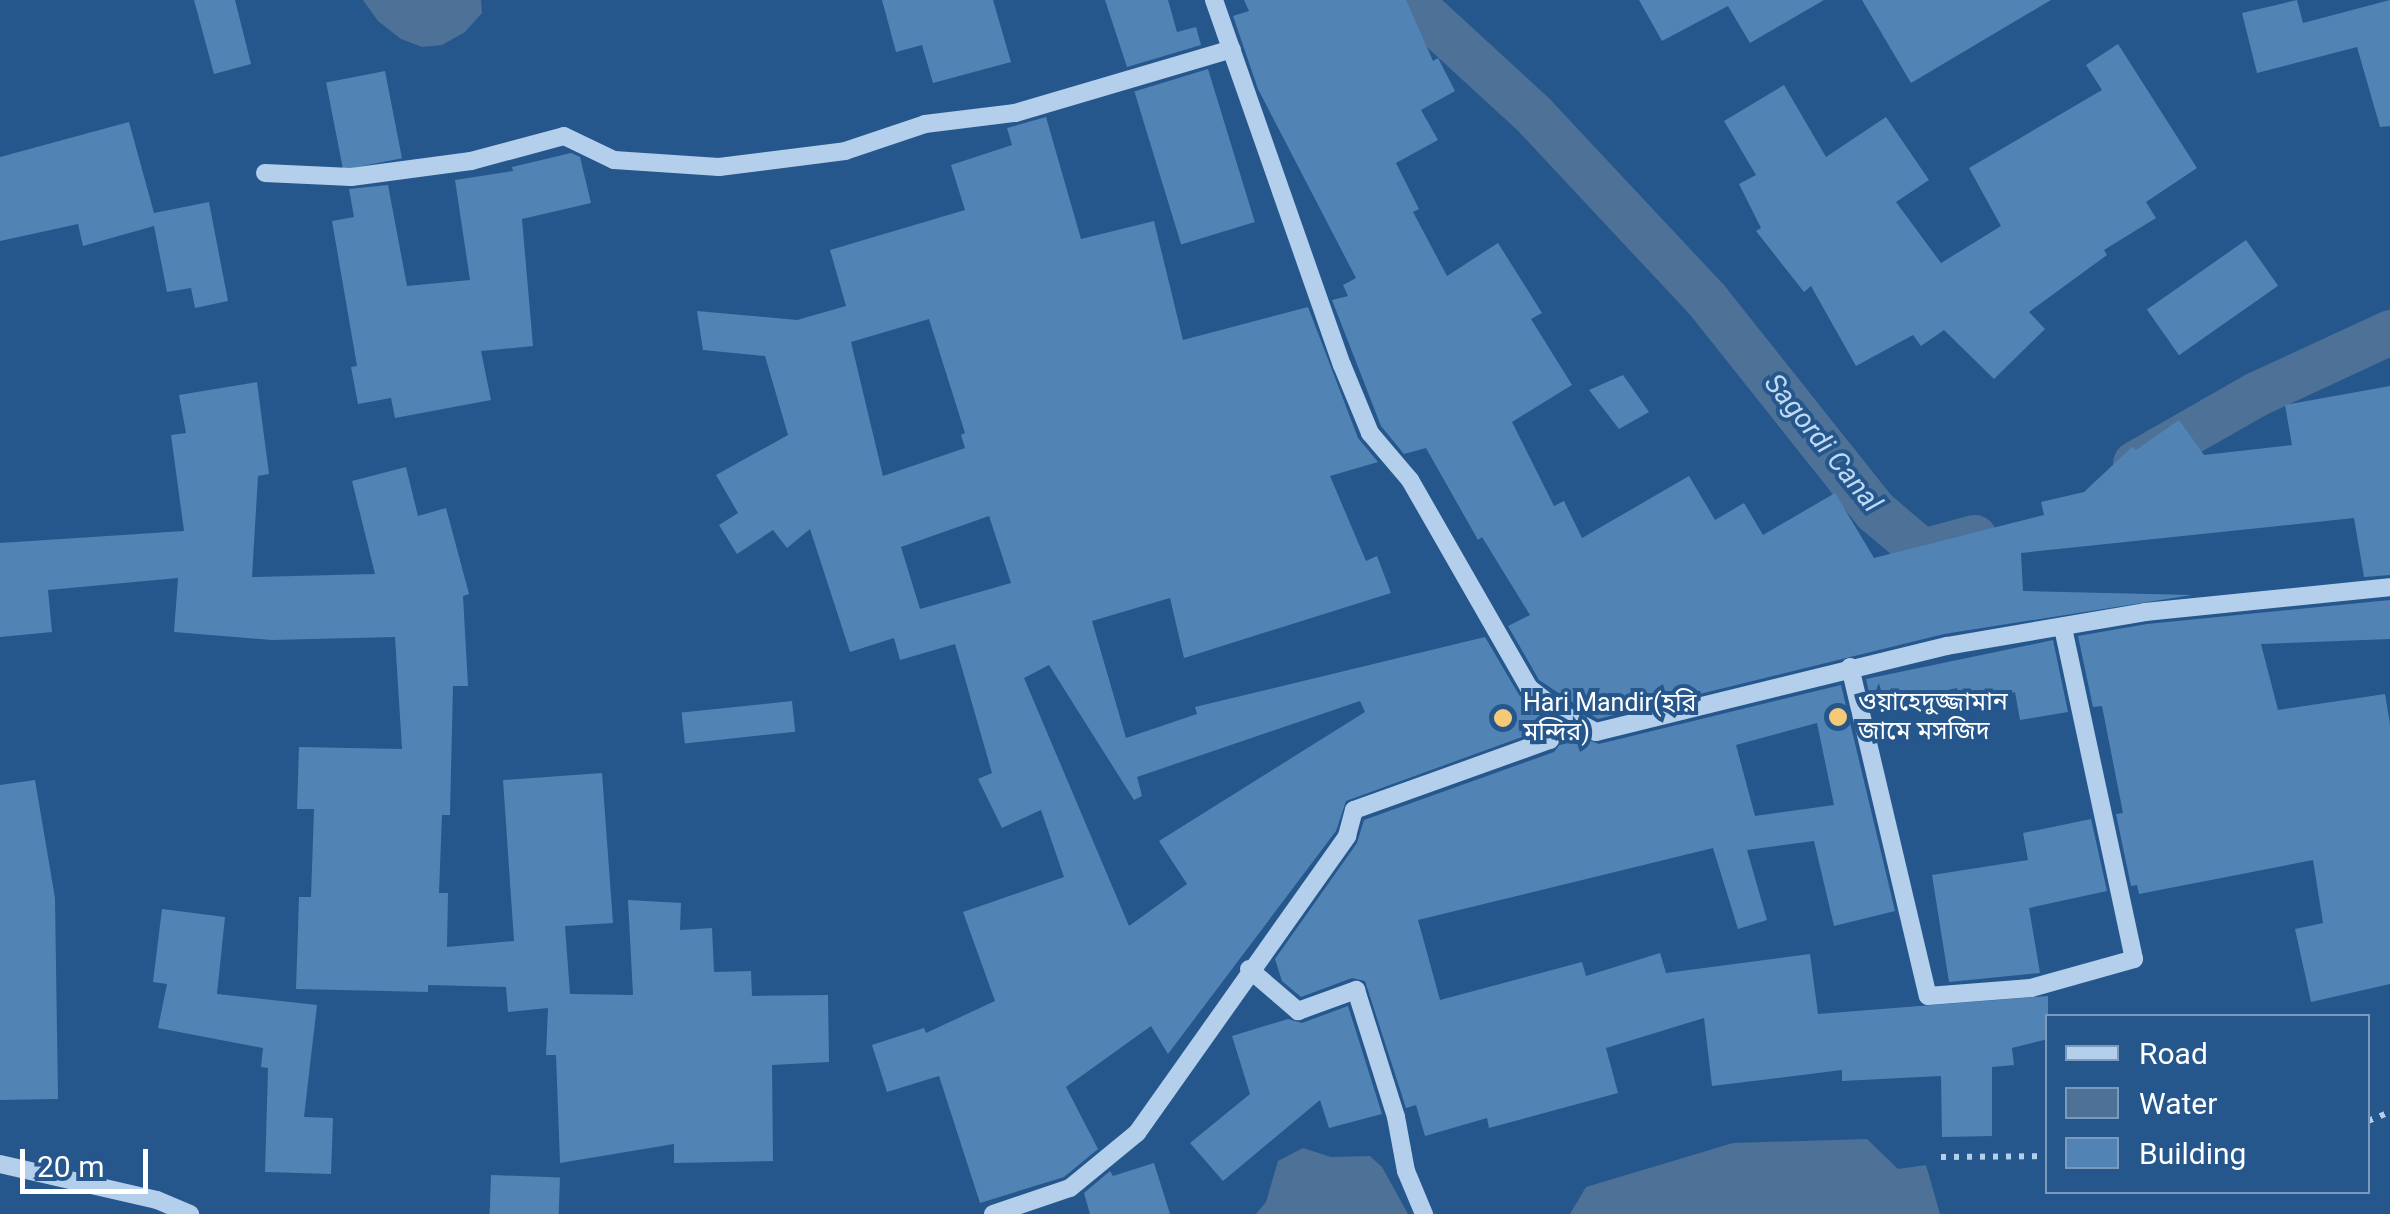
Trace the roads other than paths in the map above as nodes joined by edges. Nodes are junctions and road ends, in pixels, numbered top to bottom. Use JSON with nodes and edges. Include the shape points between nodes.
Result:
{"nodes":[{"id":1,"x":1214,"y":0,"type":"edge"},
{"id":2,"x":1232,"y":49,"type":"junction"},
{"id":3,"x":265,"y":173,"type":"dead end"},
{"id":4,"x":2390,"y":587,"type":"edge"},
{"id":5,"x":2063,"y":628,"type":"junction"},
{"id":6,"x":1850,"y":667,"type":"junction"},
{"id":7,"x":1564,"y":715,"type":"junction"},
{"id":8,"x":1249,"y":969,"type":"junction"},
{"id":9,"x":0,"y":1164,"type":"edge"},
{"id":10,"x":190,"y":1214,"type":"edge"},
{"id":11,"x":993,"y":1214,"type":"edge"},
{"id":12,"x":1424,"y":1214,"type":"edge"}],
"edges":[{"from":1,"to":2,"type":"street"},
{"from":2,"to":3,"type":"street","via":[[1014,113],[925,124],[845,152],[719,167],[614,160],[564,136],[471,161],[351,177]]},
{"from":2,"to":7,"type":"street","via":[[1370,433],[1410,480],[1529,688]]},
{"from":4,"to":5,"type":"street","via":[[2161,610]]},
{"from":5,"to":6,"type":"street"},
{"from":5,"to":6,"type":"street","via":[[2134,959],[2031,988],[1928,996]]},
{"from":6,"to":7,"type":"street","via":[[1596,732]]},
{"from":7,"to":8,"type":"street","via":[[1550,740],[1354,810],[1347,836]]},
{"from":8,"to":11,"type":"street","via":[[1137,1133],[1070,1188]]},
{"from":8,"to":12,"type":"street","via":[[1298,1011],[1356,990]]},
{"from":9,"to":10,"type":"street","via":[[157,1200]]}]}
